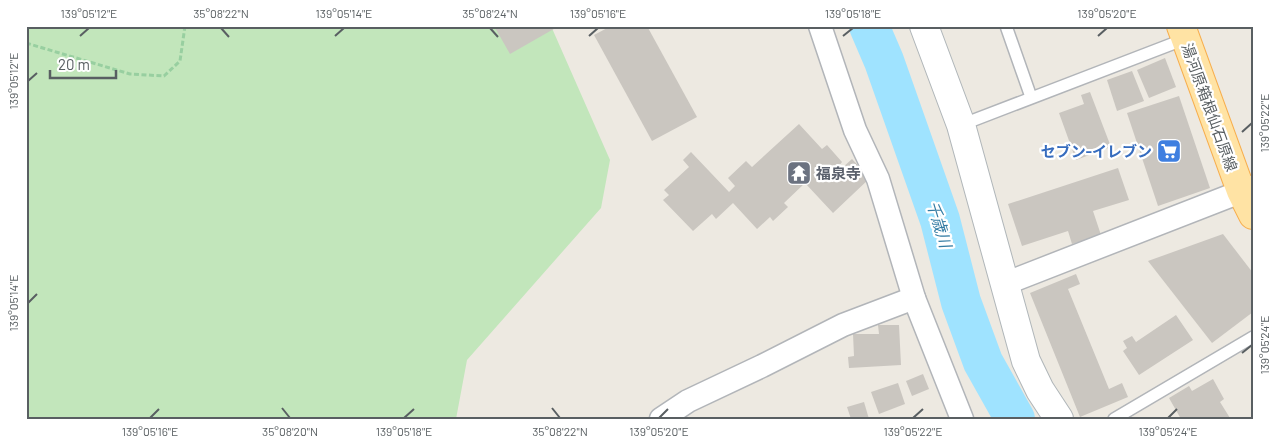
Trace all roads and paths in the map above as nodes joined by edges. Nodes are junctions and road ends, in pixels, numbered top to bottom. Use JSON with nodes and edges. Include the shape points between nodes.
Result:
{"nodes":[{"id":1,"x":184,"y":26,"type":"edge"},
{"id":2,"x":820,"y":26,"type":"edge"},
{"id":3,"x":924,"y":26,"type":"edge"},
{"id":4,"x":1006,"y":26,"type":"edge"},
{"id":5,"x":1183,"y":32,"type":"edge"},
{"id":6,"x":26,"y":43,"type":"edge"},
{"id":7,"x":1031,"y":97,"type":"junction"},
{"id":8,"x":961,"y":125,"type":"junction"},
{"id":9,"x":1249,"y":198,"type":"edge"},
{"id":10,"x":1004,"y":284,"type":"junction"},
{"id":11,"x":914,"y":298,"type":"junction"},
{"id":12,"x":1253,"y":338,"type":"edge"},
{"id":13,"x":661,"y":419,"type":"edge"},
{"id":14,"x":962,"y":419,"type":"edge"},
{"id":15,"x":1059,"y":419,"type":"edge"},
{"id":16,"x":1114,"y":419,"type":"edge"}],
"edges":[{"from":1,"to":6,"type":"path","via":[[180,61],[164,76],[130,74]]},
{"from":2,"to":11,"type":"street","via":[[855,130],[878,179]]},
{"from":3,"to":8,"type":"street"},
{"from":4,"to":7,"type":"lane"},
{"from":5,"to":7,"type":"lane"},
{"from":5,"to":9,"type":"main road","name":"湯河原箱根仙石原線"},
{"from":7,"to":8,"type":"lane"},
{"from":8,"to":10,"type":"street"},
{"from":9,"to":10,"type":"street"},
{"from":10,"to":15,"type":"street","via":[[1026,361]]},
{"from":11,"to":13,"type":"street","via":[[843,324],[688,401]]},
{"from":11,"to":14,"type":"street"},
{"from":12,"to":16,"type":"lane"}]}
